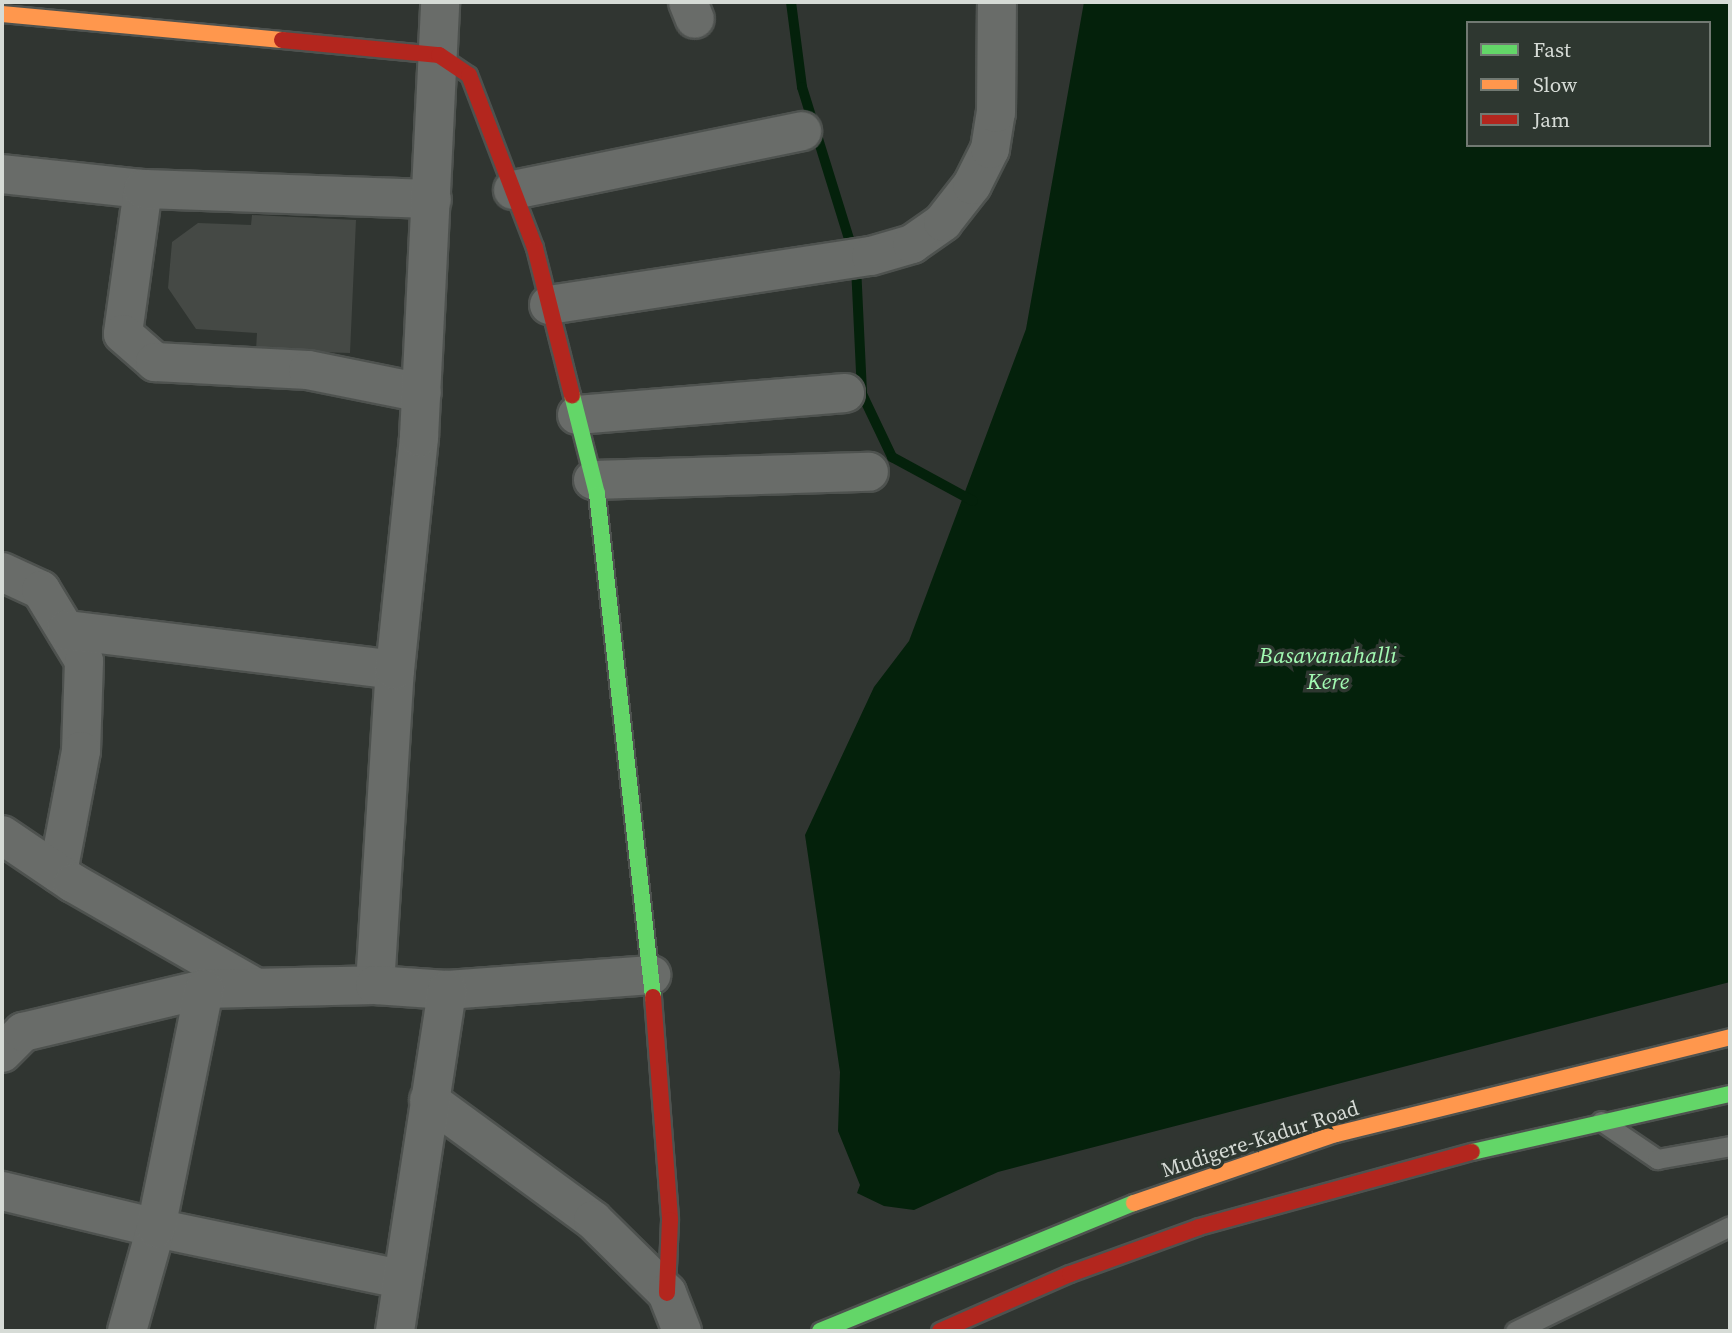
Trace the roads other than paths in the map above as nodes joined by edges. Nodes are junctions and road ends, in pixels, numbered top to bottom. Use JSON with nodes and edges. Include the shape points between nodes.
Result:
{"nodes":[{"id":1,"x":440,"y":2,"type":"edge"},
{"id":2,"x":997,"y":2,"type":"edge"},
{"id":3,"x":19,"y":11,"type":"edge"},
{"id":4,"x":439,"y":55,"type":"junction"},
{"id":5,"x":802,"y":131,"type":"dead end"},
{"id":6,"x":2,"y":174,"type":"edge"},
{"id":7,"x":143,"y":189,"type":"junction"},
{"id":8,"x":513,"y":190,"type":"junction"},
{"id":9,"x":432,"y":199,"type":"junction"},
{"id":10,"x":549,"y":305,"type":"junction"},
{"id":11,"x":422,"y":393,"type":"junction"},
{"id":12,"x":845,"y":393,"type":"dead end"},
{"id":13,"x":577,"y":415,"type":"junction"},
{"id":14,"x":869,"y":472,"type":"dead end"},
{"id":15,"x":593,"y":480,"type":"junction"},
{"id":16,"x":2,"y":572,"type":"edge"},
{"id":17,"x":66,"y":631,"type":"junction"},
{"id":18,"x":395,"y":670,"type":"junction"},
{"id":19,"x":2,"y":835,"type":"edge"},
{"id":20,"x":58,"y":873,"type":"junction"},
{"id":21,"x":651,"y":975,"type":"junction"},
{"id":22,"x":251,"y":985,"type":"junction"},
{"id":23,"x":375,"y":985,"type":"junction"},
{"id":24,"x":204,"y":989,"type":"junction"},
{"id":25,"x":447,"y":990,"type":"junction"},
{"id":26,"x":1730,"y":1037,"type":"edge"},
{"id":27,"x":9,"y":1039,"type":"edge"},
{"id":28,"x":1730,"y":1094,"type":"edge"},
{"id":29,"x":429,"y":1100,"type":"junction"},
{"id":30,"x":1600,"y":1120,"type":"junction"},
{"id":31,"x":1730,"y":1146,"type":"edge"},
{"id":32,"x":2,"y":1191,"type":"edge"},
{"id":33,"x":1728,"y":1227,"type":"edge"},
{"id":34,"x":156,"y":1228,"type":"junction"},
{"id":35,"x":1730,"y":1248,"type":"edge"},
{"id":36,"x":400,"y":1279,"type":"junction"},
{"id":37,"x":667,"y":1293,"type":"junction"},
{"id":38,"x":127,"y":1331,"type":"edge"},
{"id":39,"x":395,"y":1331,"type":"edge"},
{"id":40,"x":682,"y":1331,"type":"edge"},
{"id":41,"x":820,"y":1331,"type":"edge"},
{"id":42,"x":940,"y":1331,"type":"edge"},
{"id":43,"x":1515,"y":1331,"type":"edge"}],
"edges":[{"from":1,"to":4,"type":"street"},
{"from":2,"to":10,"type":"street","via":[[996,113],[990,149],[972,185],[943,222],[912,243],[855,258]]},
{"from":3,"to":4,"type":"main road"},
{"from":4,"to":8,"type":"main road","via":[[469,75]]},
{"from":4,"to":9,"type":"street"},
{"from":5,"to":8,"type":"street"},
{"from":6,"to":7,"type":"street"},
{"from":7,"to":9,"type":"street"},
{"from":7,"to":11,"type":"street","via":[[123,334],[155,362],[308,370]]},
{"from":8,"to":10,"type":"main road"},
{"from":9,"to":11,"type":"street"},
{"from":10,"to":13,"type":"main road"},
{"from":11,"to":18,"type":"street"},
{"from":12,"to":13,"type":"street"},
{"from":13,"to":15,"type":"main road"},
{"from":14,"to":15,"type":"street"},
{"from":15,"to":21,"type":"main road"},
{"from":16,"to":17,"type":"street","via":[[41,590]]},
{"from":17,"to":18,"type":"street"},
{"from":17,"to":20,"type":"street","via":[[84,661],[81,751]]},
{"from":18,"to":23,"type":"street"},
{"from":19,"to":20,"type":"street"},
{"from":20,"to":22,"type":"street"},
{"from":21,"to":25,"type":"street"},
{"from":21,"to":37,"type":"main road","via":[[670,1220]]},
{"from":22,"to":23,"type":"street"},
{"from":22,"to":24,"type":"street"},
{"from":23,"to":25,"type":"street"},
{"from":24,"to":27,"type":"street"},
{"from":24,"to":34,"type":"street"},
{"from":25,"to":29,"type":"street"},
{"from":26,"to":41,"type":"main road","name":"Mudigere-Kadur Road","via":[[1336,1134],[1182,1185],[984,1261]]},
{"from":28,"to":30,"type":"main road"},
{"from":29,"to":36,"type":"street"},
{"from":29,"to":37,"type":"street","via":[[593,1220]]},
{"from":30,"to":31,"type":"lane","via":[[1657,1159]]},
{"from":30,"to":42,"type":"main road","via":[[1357,1180],[1199,1227],[1070,1274]]},
{"from":32,"to":34,"type":"street"},
{"from":33,"to":35,"type":"lane"},
{"from":33,"to":43,"type":"lane"},
{"from":34,"to":36,"type":"street"},
{"from":34,"to":38,"type":"street"},
{"from":36,"to":39,"type":"street"},
{"from":37,"to":40,"type":"street"}]}
